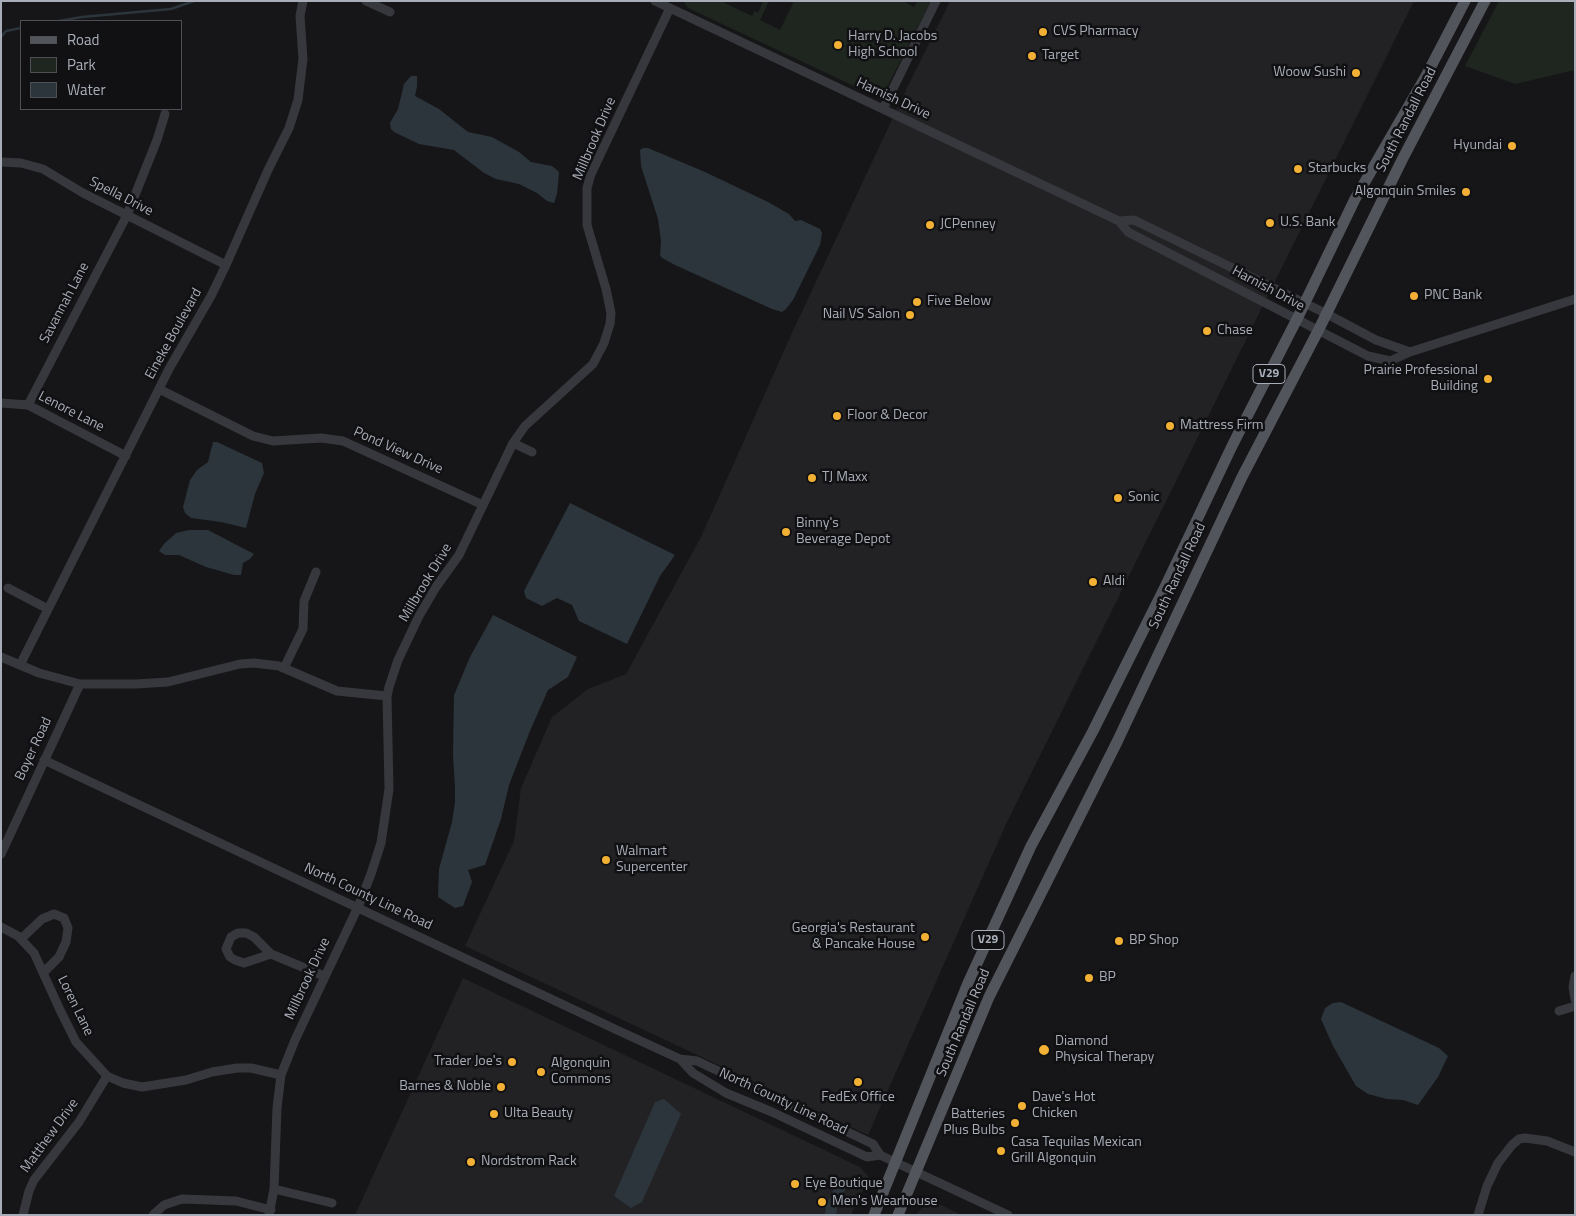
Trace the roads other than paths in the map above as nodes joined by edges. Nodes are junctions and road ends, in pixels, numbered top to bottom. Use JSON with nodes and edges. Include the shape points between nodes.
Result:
{"nodes":[{"id":1,"x":303,"y":1,"type":"edge"},
{"id":2,"x":366,"y":1,"type":"edge"},
{"id":3,"x":655,"y":1,"type":"edge"},
{"id":4,"x":936,"y":1,"type":"edge"},
{"id":5,"x":1466,"y":1,"type":"edge"},
{"id":6,"x":1485,"y":1,"type":"edge"},
{"id":7,"x":670,"y":8,"type":"junction"},
{"id":8,"x":390,"y":12,"type":"dead end"},
{"id":9,"x":883,"y":109,"type":"junction"},
{"id":10,"x":165,"y":114,"type":"dead end"},
{"id":11,"x":1,"y":162,"type":"edge"},
{"id":12,"x":127,"y":215,"type":"junction"},
{"id":13,"x":1119,"y":221,"type":"junction"},
{"id":14,"x":226,"y":265,"type":"junction"},
{"id":15,"x":1575,"y":299,"type":"edge"},
{"id":16,"x":1305,"y":304,"type":"junction"},
{"id":17,"x":1327,"y":314,"type":"junction"},
{"id":18,"x":1297,"y":320,"type":"junction"},
{"id":19,"x":1318,"y":331,"type":"junction"},
{"id":20,"x":1410,"y":352,"type":"junction"},
{"id":21,"x":159,"y":389,"type":"junction"},
{"id":22,"x":1,"y":403,"type":"edge"},
{"id":23,"x":28,"y":405,"type":"junction"},
{"id":24,"x":513,"y":443,"type":"junction"},
{"id":25,"x":532,"y":452,"type":"dead end"},
{"id":26,"x":126,"y":456,"type":"junction"},
{"id":27,"x":483,"y":505,"type":"junction"},
{"id":28,"x":316,"y":572,"type":"dead end"},
{"id":29,"x":8,"y":588,"type":"dead end"},
{"id":30,"x":48,"y":609,"type":"junction"},
{"id":31,"x":1,"y":657,"type":"edge"},
{"id":32,"x":20,"y":665,"type":"junction"},
{"id":33,"x":284,"y":668,"type":"junction"},
{"id":34,"x":80,"y":684,"type":"junction"},
{"id":35,"x":387,"y":696,"type":"junction"},
{"id":36,"x":44,"y":760,"type":"junction"},
{"id":37,"x":1,"y":854,"type":"edge"},
{"id":38,"x":358,"y":907,"type":"junction"},
{"id":39,"x":1,"y":926,"type":"edge"},
{"id":40,"x":21,"y":939,"type":"junction"},
{"id":41,"x":271,"y":954,"type":"junction"},
{"id":42,"x":44,"y":974,"type":"junction"},
{"id":43,"x":324,"y":976,"type":"junction"},
{"id":44,"x":1575,"y":976,"type":"edge"},
{"id":45,"x":1575,"y":1000,"type":"edge"},
{"id":46,"x":1575,"y":1006,"type":"edge"},
{"id":47,"x":1559,"y":1011,"type":"dead end"},
{"id":48,"x":680,"y":1059,"type":"junction"},
{"id":49,"x":281,"y":1075,"type":"junction"},
{"id":50,"x":107,"y":1076,"type":"junction"},
{"id":51,"x":1575,"y":1152,"type":"edge"},
{"id":52,"x":880,"y":1155,"type":"junction"},
{"id":53,"x":895,"y":1162,"type":"junction"},
{"id":54,"x":917,"y":1172,"type":"junction"},
{"id":55,"x":274,"y":1189,"type":"junction"},
{"id":56,"x":332,"y":1203,"type":"dead end"},
{"id":57,"x":270,"y":1212,"type":"edge"},
{"id":58,"x":24,"y":1215,"type":"edge"},
{"id":59,"x":153,"y":1215,"type":"edge"},
{"id":60,"x":874,"y":1215,"type":"edge"},
{"id":61,"x":898,"y":1215,"type":"edge"},
{"id":62,"x":1008,"y":1215,"type":"edge"},
{"id":63,"x":1478,"y":1215,"type":"edge"}],
"edges":[{"from":1,"to":14,"type":"street","name":"Eineke Boulevard","via":[[300,16],[302,69],[294,116]]},
{"from":2,"to":8,"type":"street"},
{"from":3,"to":7,"type":"street","name":"Harnish Drive"},
{"from":4,"to":9,"type":"street"},
{"from":5,"to":16,"type":"main road","name":"South Randall Road","number":"V29","via":[[1355,199]]},
{"from":6,"to":17,"type":"main road","name":"South Randall Road","number":"V29"},
{"from":7,"to":9,"type":"street","name":"Harnish Drive"},
{"from":7,"to":24,"type":"street","name":"Millbrook Drive","via":[[597,162],[588,188],[587,226],[608,297],[611,313],[608,332],[593,364],[525,426]]},
{"from":9,"to":13,"type":"street","name":"Harnish Drive"},
{"from":10,"to":12,"type":"street","name":"Savannah Lane"},
{"from":11,"to":12,"type":"street","name":"Spella Drive","via":[[44,169]]},
{"from":12,"to":14,"type":"street","name":"Spella Drive"},
{"from":12,"to":23,"type":"street","name":"Savannah Lane"},
{"from":13,"to":16,"type":"street","name":"Harnish Drive","via":[[1134,220]]},
{"from":13,"to":18,"type":"street","name":"Harnish Drive","via":[[1128,232]]},
{"from":14,"to":21,"type":"street","name":"Eineke Boulevard"},
{"from":15,"to":20,"type":"street","name":"Harnish Drive"},
{"from":16,"to":17,"type":"street","name":"Harnish Drive"},
{"from":16,"to":18,"type":"main road","name":"South Randall Road","number":"V29"},
{"from":17,"to":19,"type":"main road","name":"South Randall Road","number":"V29"},
{"from":17,"to":20,"type":"street","name":"Harnish Drive","via":[[1376,340]]},
{"from":18,"to":19,"type":"street","name":"Harnish Drive"},
{"from":18,"to":53,"type":"main road","name":"South Randall Road","number":"V29","via":[[1093,731],[1031,846],[968,983]]},
{"from":19,"to":20,"type":"street","name":"Harnish Drive","via":[[1380,360],[1390,361]]},
{"from":19,"to":54,"type":"main road","name":"South Randall Road","number":"V29","via":[[1242,477],[1117,742],[989,997]]},
{"from":21,"to":26,"type":"street","name":"Eineke Boulevard"},
{"from":21,"to":27,"type":"street","name":"Pond View Drive","via":[[253,436],[273,441],[321,438],[343,441]]},
{"from":22,"to":23,"type":"street","name":"Lenore Lane"},
{"from":23,"to":26,"type":"street","name":"Lenore Lane"},
{"from":24,"to":25,"type":"street"},
{"from":24,"to":27,"type":"street","name":"Millbrook Drive"},
{"from":26,"to":30,"type":"street","name":"Eineke Boulevard"},
{"from":27,"to":35,"type":"street","name":"Millbrook Drive","via":[[459,555],[419,616],[398,660]]},
{"from":28,"to":33,"type":"street","via":[[304,601],[303,629]]},
{"from":29,"to":30,"type":"street"},
{"from":30,"to":32,"type":"street","name":"Eineke Boulevard"},
{"from":31,"to":32,"type":"street"},
{"from":32,"to":34,"type":"street"},
{"from":33,"to":34,"type":"street","via":[[247,663],[168,682]]},
{"from":33,"to":35,"type":"street","via":[[337,691]]},
{"from":34,"to":36,"type":"street","name":"Boyer Road"},
{"from":35,"to":38,"type":"street","name":"Millbrook Drive","via":[[386,812],[372,874]]},
{"from":36,"to":37,"type":"street","name":"Boyer Road"},
{"from":36,"to":38,"type":"street","name":"North County Line Road"},
{"from":38,"to":43,"type":"street","name":"Millbrook Drive"},
{"from":38,"to":48,"type":"street","name":"North County Line Road"},
{"from":39,"to":40,"type":"street","name":"Loren Lane"},
{"from":40,"to":42,"type":"street","name":"Loren Lane","via":[[34,953]]},
{"from":40,"to":42,"type":"street","via":[[42,919],[54,914],[64,918],[68,928],[66,942],[59,957]]},
{"from":41,"to":41,"type":"street","via":[[246,933],[231,937],[226,949],[230,957],[244,963]]},
{"from":41,"to":43,"type":"street"},
{"from":42,"to":50,"type":"street","name":"Loren Lane","via":[[76,1042]]},
{"from":43,"to":49,"type":"street","name":"Millbrook Drive"},
{"from":44,"to":45,"type":"street"},
{"from":46,"to":47,"type":"street"},
{"from":48,"to":52,"type":"street","name":"North County Line Road","via":[[697,1062],[873,1144]]},
{"from":48,"to":52,"type":"street","name":"North County Line Road","via":[[693,1073],[726,1093],[867,1157]]},
{"from":49,"to":50,"type":"street","name":"Loren Lane","via":[[236,1068],[142,1087]]},
{"from":49,"to":55,"type":"street","name":"Millbrook Drive"},
{"from":50,"to":58,"type":"street","name":"Matthew Drive","via":[[79,1122],[34,1180]]},
{"from":51,"to":63,"type":"street","via":[[1547,1141],[1519,1139],[1498,1163]]},
{"from":52,"to":53,"type":"street","name":"North County Line Road"},
{"from":53,"to":54,"type":"street","name":"North County Line Road"},
{"from":53,"to":60,"type":"main road","name":"South Randall Road"},
{"from":54,"to":61,"type":"main road","name":"South Randall Road"},
{"from":54,"to":62,"type":"street","name":"North County Line Road"},
{"from":55,"to":56,"type":"street"},
{"from":55,"to":57,"type":"street","name":"Millbrook Drive"},
{"from":57,"to":59,"type":"street","via":[[236,1201],[182,1199],[164,1205]]}]}
